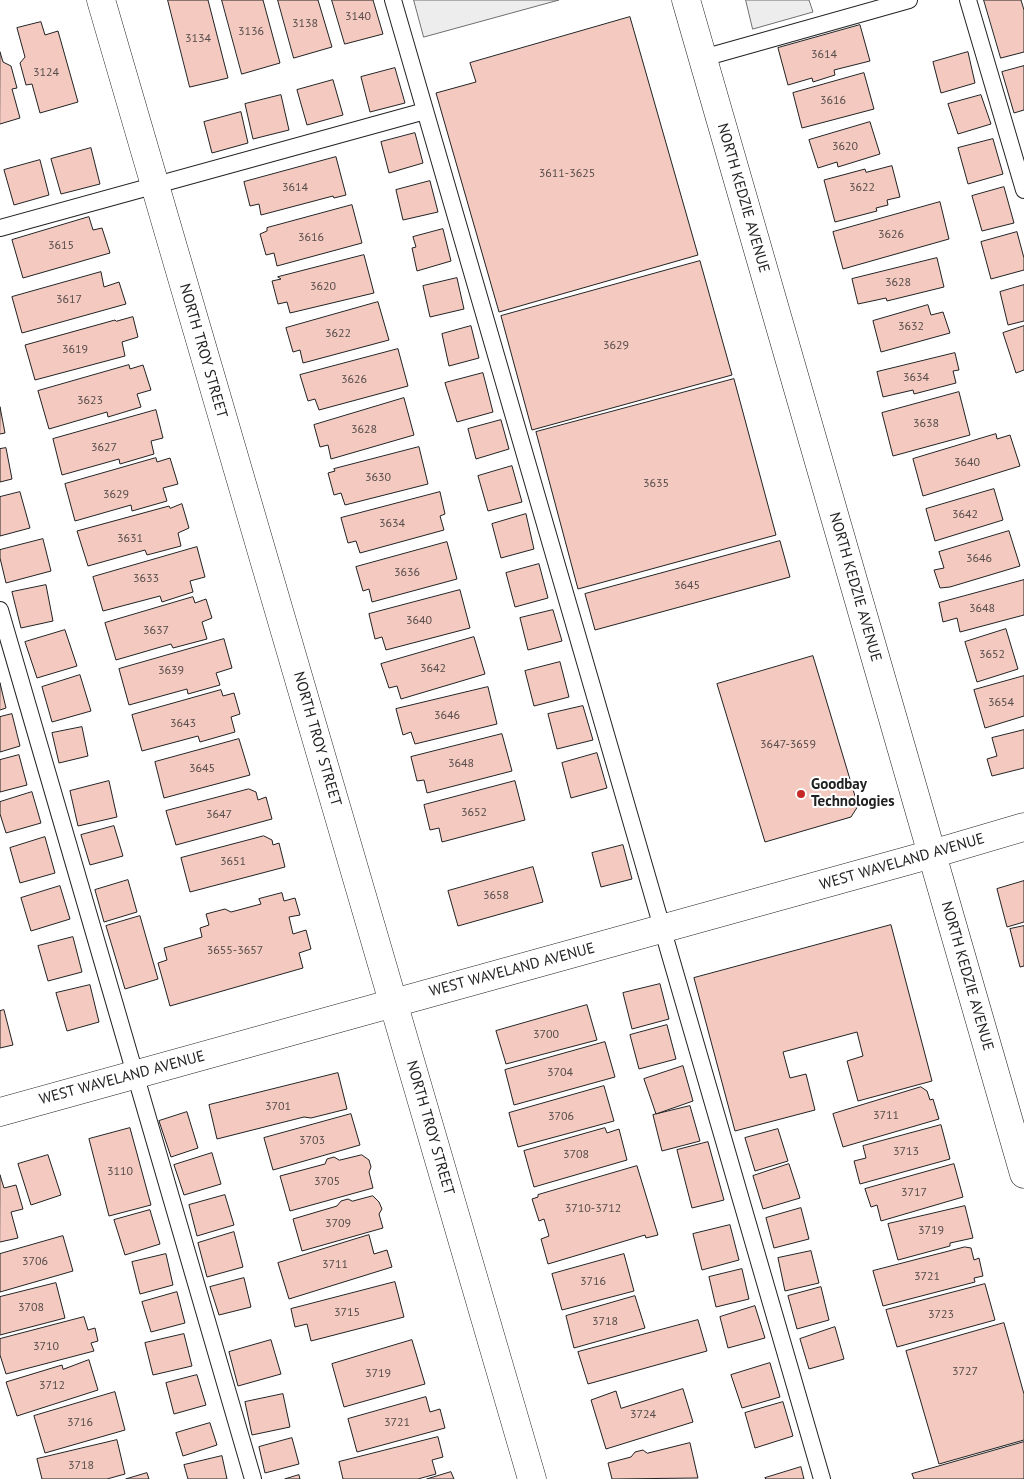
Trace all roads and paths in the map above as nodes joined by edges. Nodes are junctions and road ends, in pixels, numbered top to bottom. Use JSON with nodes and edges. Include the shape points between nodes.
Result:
{"nodes":[{"id":1,"x":101,"y":0,"type":"edge"},
{"id":2,"x":393,"y":0,"type":"edge"},
{"id":3,"x":686,"y":0,"type":"edge"},
{"id":4,"x":909,"y":0,"type":"edge"},
{"id":5,"x":968,"y":0,"type":"edge"},
{"id":6,"x":703,"y":58,"type":"junction"},
{"id":7,"x":425,"y":111,"type":"junction"},
{"id":8,"x":155,"y":186,"type":"junction"},
{"id":9,"x":1024,"y":190,"type":"edge"},
{"id":10,"x":0,"y":228,"type":"edge"},
{"id":11,"x":0,"y":610,"type":"edge"},
{"id":12,"x":1024,"y":827,"type":"edge"},
{"id":13,"x":932,"y":854,"type":"junction"},
{"id":14,"x":662,"y":929,"type":"junction"},
{"id":15,"x":393,"y":1003,"type":"junction"},
{"id":16,"x":134,"y":1074,"type":"junction"},
{"id":17,"x":0,"y":1112,"type":"edge"},
{"id":18,"x":1024,"y":1174,"type":"edge"},
{"id":19,"x":252,"y":1479,"type":"edge"},
{"id":20,"x":532,"y":1479,"type":"edge"},
{"id":21,"x":822,"y":1479,"type":"edge"}],
"edges":[{"from":1,"to":8,"type":"street","name":"NORTH TROY STREET"},
{"from":2,"to":7,"type":"lane"},
{"from":3,"to":6,"type":"street","name":"NORTH KEDZIE AVENUE"},
{"from":4,"to":6,"type":"lane"},
{"from":5,"to":9,"type":"lane"},
{"from":6,"to":13,"type":"street","name":"NORTH KEDZIE AVENUE"},
{"from":7,"to":8,"type":"lane"},
{"from":7,"to":14,"type":"lane"},
{"from":8,"to":10,"type":"lane"},
{"from":8,"to":15,"type":"street","name":"NORTH TROY STREET"},
{"from":11,"to":16,"type":"lane"},
{"from":12,"to":13,"type":"street","name":"WEST WAVELAND AVENUE"},
{"from":13,"to":14,"type":"street","name":"WEST WAVELAND AVENUE"},
{"from":13,"to":18,"type":"street","name":"NORTH KEDZIE AVENUE"},
{"from":14,"to":15,"type":"street","name":"WEST WAVELAND AVENUE"},
{"from":14,"to":21,"type":"lane"},
{"from":15,"to":16,"type":"street","name":"WEST WAVELAND AVENUE"},
{"from":15,"to":20,"type":"street","name":"NORTH TROY STREET"},
{"from":16,"to":17,"type":"street","name":"WEST WAVELAND AVENUE"},
{"from":16,"to":19,"type":"lane"}]}
